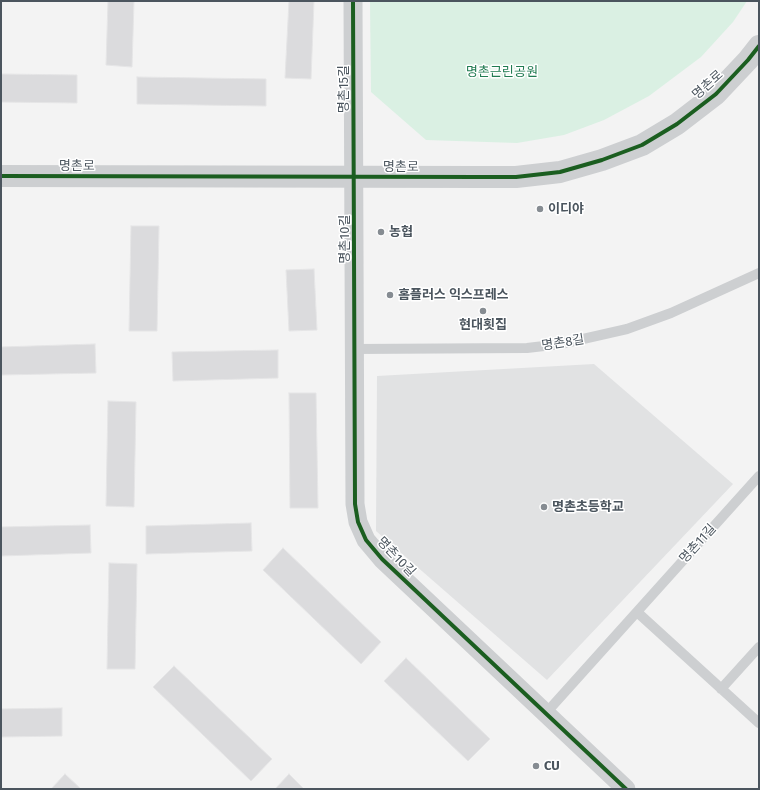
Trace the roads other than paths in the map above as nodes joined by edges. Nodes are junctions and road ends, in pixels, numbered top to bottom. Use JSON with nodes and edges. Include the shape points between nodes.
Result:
{"nodes":[{"id":1,"x":353,"y":1,"type":"edge"},
{"id":2,"x":759,"y":46,"type":"edge"},
{"id":3,"x":1,"y":176,"type":"edge"},
{"id":4,"x":355,"y":177,"type":"junction"},
{"id":5,"x":759,"y":273,"type":"edge"},
{"id":6,"x":355,"y":348,"type":"junction"},
{"id":7,"x":759,"y":476,"type":"edge"},
{"id":8,"x":637,"y":612,"type":"junction"},
{"id":9,"x":759,"y":647,"type":"edge"},
{"id":10,"x":721,"y":689,"type":"junction"},
{"id":11,"x":546,"y":713,"type":"junction"},
{"id":12,"x":759,"y":723,"type":"edge"},
{"id":13,"x":626,"y":789,"type":"edge"}],
"edges":[{"from":1,"to":4,"type":"street","name":"명촌15길"},
{"from":2,"to":4,"type":"street","name":"명촌로","via":[[716,94],[678,124],[642,145],[602,160],[560,172],[516,177]]},
{"from":3,"to":4,"type":"street","name":"명촌로"},
{"from":4,"to":6,"type":"street","name":"명촌10길"},
{"from":5,"to":6,"type":"lane","name":"명촌8길","via":[[671,313],[627,329],[561,344],[527,348]]},
{"from":6,"to":11,"type":"street","name":"명촌10길","via":[[355,504],[358,522],[366,540],[382,559]]},
{"from":7,"to":8,"type":"lane","name":"명촌11길"},
{"from":8,"to":10,"type":"lane"},
{"from":8,"to":11,"type":"lane","name":"명촌11길"},
{"from":9,"to":10,"type":"lane"},
{"from":10,"to":12,"type":"lane"},
{"from":11,"to":13,"type":"street","name":"명촌10길"}]}
